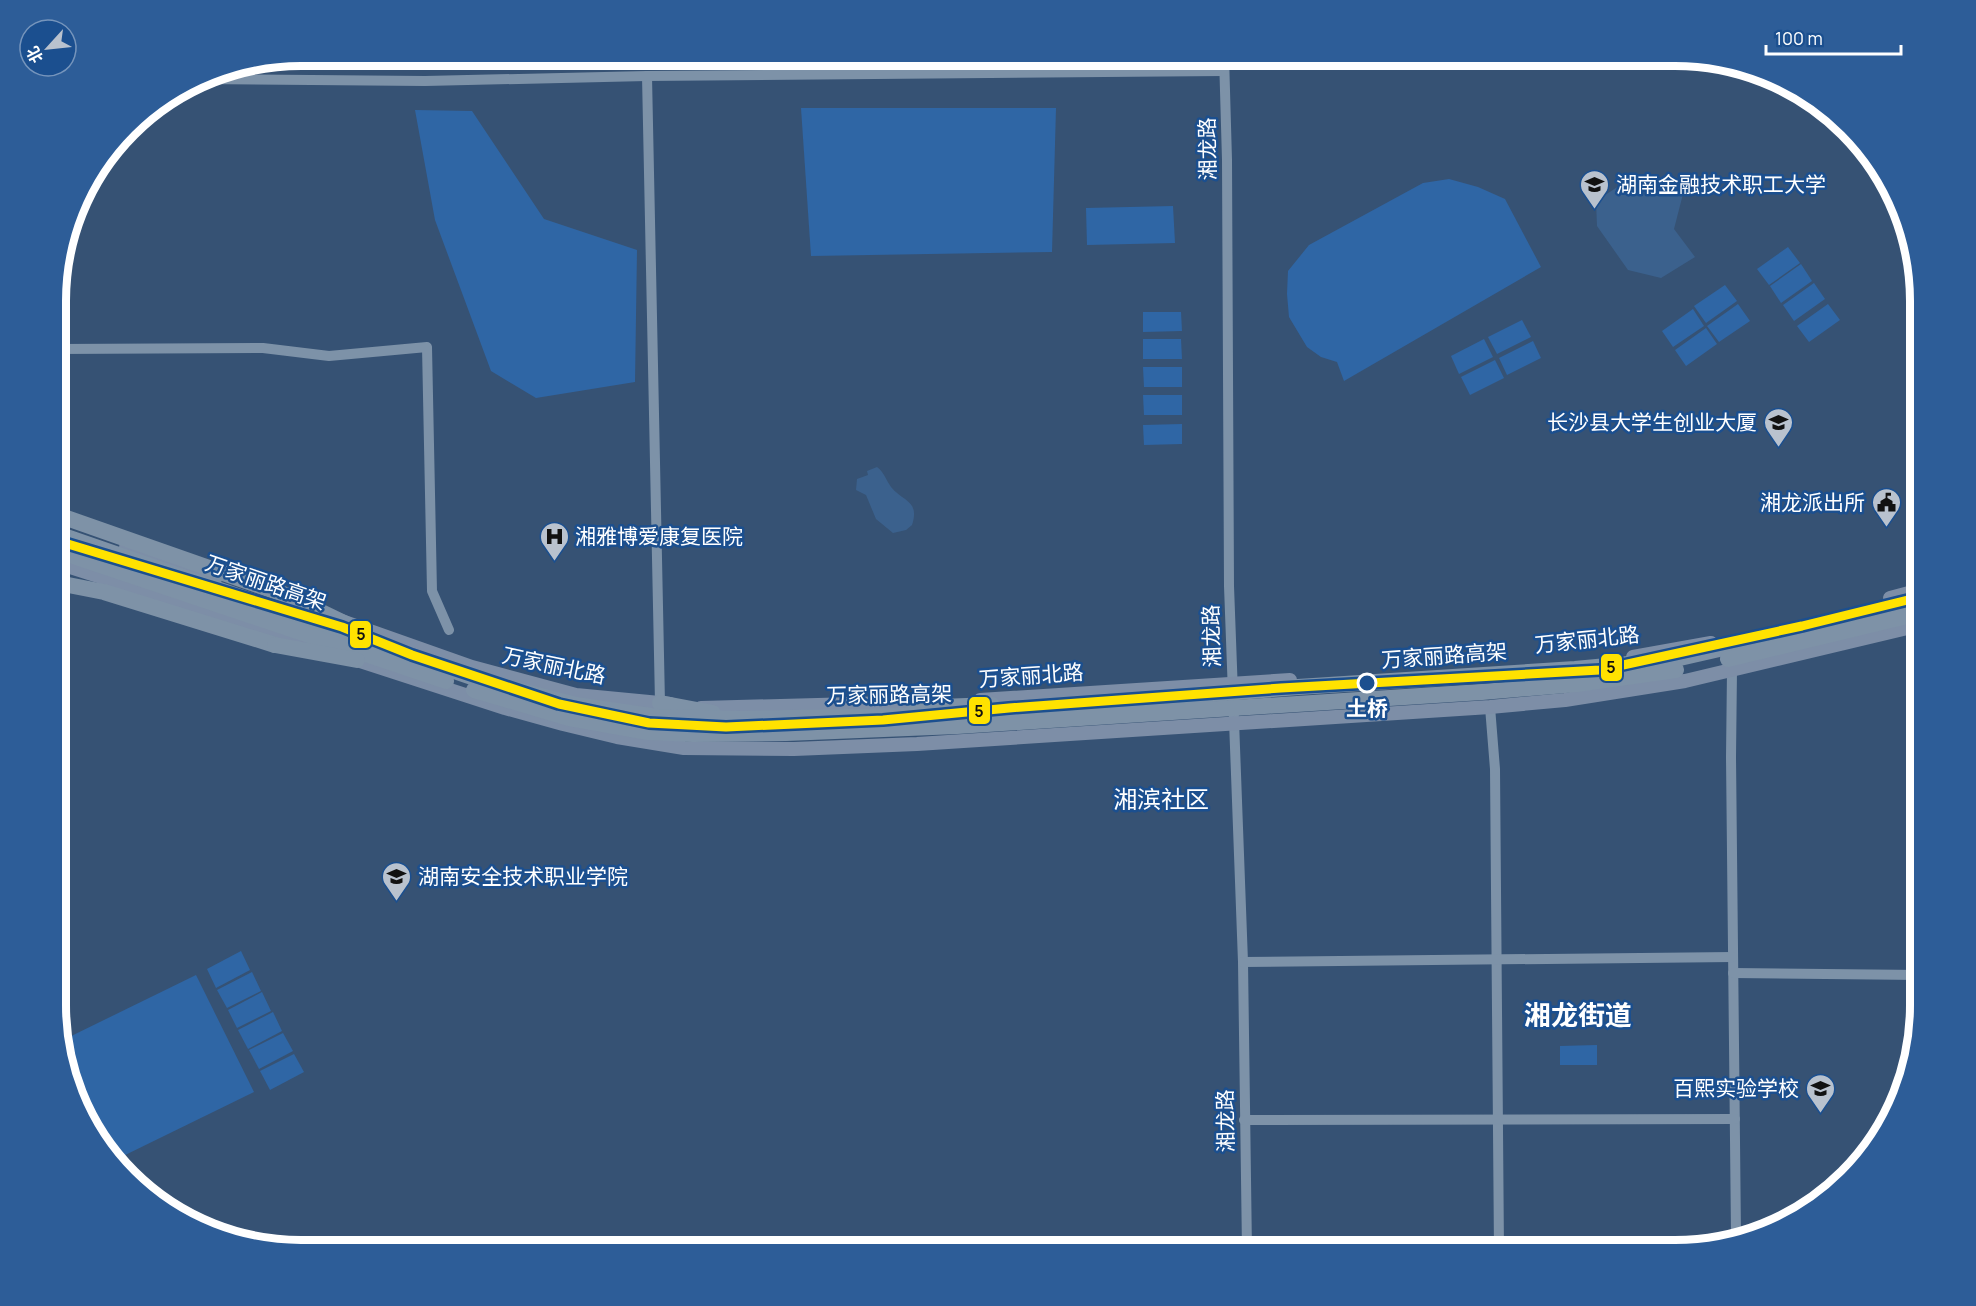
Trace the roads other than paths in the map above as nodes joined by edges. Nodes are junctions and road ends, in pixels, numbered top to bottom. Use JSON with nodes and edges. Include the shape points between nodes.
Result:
{"nodes":[{"id":1,"x":1224,"y":66,"type":"edge"},
{"id":2,"x":1224,"y":71,"type":"junction"},
{"id":3,"x":647,"y":76,"type":"junction"},
{"id":4,"x":222,"y":79,"type":"edge"},
{"id":5,"x":66,"y":349,"type":"edge"},
{"id":6,"x":66,"y":518,"type":"edge"},
{"id":7,"x":66,"y":525,"type":"edge"},
{"id":8,"x":66,"y":537,"type":"edge"},
{"id":9,"x":66,"y":554,"type":"edge"},
{"id":10,"x":66,"y":566,"type":"edge"},
{"id":11,"x":66,"y":580,"type":"edge"},
{"id":12,"x":66,"y":585,"type":"edge"},
{"id":13,"x":104,"y":592,"type":"junction"},
{"id":14,"x":1910,"y":593,"type":"edge"},
{"id":15,"x":1910,"y":602,"type":"edge"},
{"id":16,"x":1910,"y":615,"type":"edge"},
{"id":17,"x":1910,"y":628,"type":"edge"},
{"id":18,"x":449,"y":630,"type":"dead end"},
{"id":19,"x":418,"y":666,"type":"junction"},
{"id":20,"x":1732,"y":670,"type":"junction"},
{"id":21,"x":1232,"y":683,"type":"junction"},
{"id":22,"x":1103,"y":702,"type":"junction"},
{"id":23,"x":660,"y":703,"type":"junction"},
{"id":24,"x":1490,"y":707,"type":"junction"},
{"id":25,"x":1233,"y":723,"type":"junction"},
{"id":26,"x":1733,"y":957,"type":"junction"},
{"id":27,"x":1497,"y":959,"type":"junction"},
{"id":28,"x":1243,"y":962,"type":"junction"},
{"id":29,"x":1734,"y":973,"type":"junction"},
{"id":30,"x":1910,"y":975,"type":"edge"},
{"id":31,"x":1735,"y":1119,"type":"junction"},
{"id":32,"x":1244,"y":1120,"type":"junction"},
{"id":33,"x":1498,"y":1120,"type":"junction"},
{"id":34,"x":1736,"y":1232,"type":"edge"},
{"id":35,"x":1247,"y":1240,"type":"edge"},
{"id":36,"x":1499,"y":1240,"type":"edge"}],
"edges":[{"from":1,"to":2,"type":"street","name":"湘龙路"},
{"from":2,"to":3,"type":"street"},
{"from":2,"to":21,"type":"street","name":"湘龙路"},
{"from":3,"to":4,"type":"street","via":[[424,81]]},
{"from":3,"to":23,"type":"street"},
{"from":5,"to":18,"type":"street","via":[[263,348],[329,356],[427,347],[432,591]]},
{"from":6,"to":19,"type":"highway","bridge":true,"via":[[286,595]]},
{"from":7,"to":23,"type":"main road","name":"万家丽北路","via":[[472,667],[576,695]]},
{"from":8,"to":19,"type":"highway","name":"万家丽路高架","bridge":true},
{"from":9,"to":19,"type":"highway","name":"万家丽路高架","bridge":true},
{"from":10,"to":25,"type":"main road","via":[[505,708],[617,737],[684,748],[805,749]]},
{"from":11,"to":13,"type":"highway"},
{"from":12,"to":13,"type":"highway"},
{"from":13,"to":19,"type":"highway","bridge":true,"via":[[275,645]]},
{"from":14,"to":21,"type":"main road","name":"万家丽北路","via":[[1770,630],[1635,656]]},
{"from":15,"to":22,"type":"highway","name":"万家丽路高架","bridge":true,"via":[[1671,660]]},
{"from":16,"to":19,"type":"highway","name":"万家丽路高架","bridge":true,"via":[[1674,670],[1577,684],[904,729],[786,733],[648,732],[569,718]]},
{"from":17,"to":20,"type":"main road"},
{"from":19,"to":22,"type":"highway","name":"万家丽路高架","bridge":true,"via":[[576,705],[658,717],[958,715]]},
{"from":20,"to":24,"type":"main road","via":[[1633,690]]},
{"from":20,"to":26,"type":"street"},
{"from":21,"to":23,"type":"main road","name":"万家丽北路","via":[[968,701],[708,708]]},
{"from":21,"to":25,"type":"street","name":"湘龙路"},
{"from":22,"to":23,"type":"highway","bridge":true,"via":[[709,713]]},
{"from":24,"to":25,"type":"main road"},
{"from":24,"to":27,"type":"street","via":[[1495,769]]},
{"from":25,"to":28,"type":"street","name":"湘龙路"},
{"from":26,"to":27,"type":"street"},
{"from":26,"to":29,"type":"street"},
{"from":27,"to":28,"type":"street"},
{"from":27,"to":33,"type":"street"},
{"from":28,"to":32,"type":"street","name":"湘龙路"},
{"from":29,"to":30,"type":"street"},
{"from":29,"to":31,"type":"street"},
{"from":31,"to":33,"type":"street"},
{"from":31,"to":34,"type":"street"},
{"from":32,"to":33,"type":"street"},
{"from":32,"to":35,"type":"street","name":"湘龙路"},
{"from":33,"to":36,"type":"street"}]}
